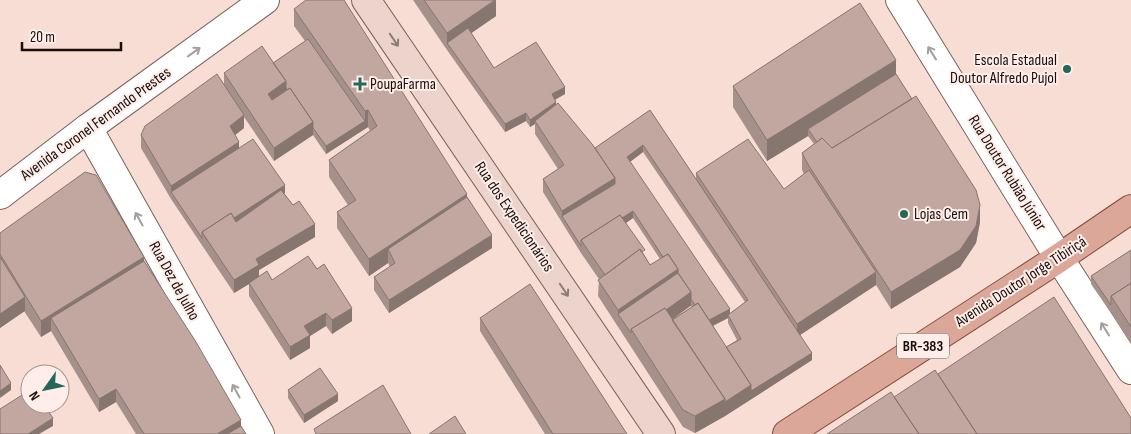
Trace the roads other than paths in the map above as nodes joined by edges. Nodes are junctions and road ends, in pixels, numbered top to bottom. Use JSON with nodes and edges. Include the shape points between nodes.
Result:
{"nodes":[{"id":1,"x":265,"y":0,"type":"edge"},
{"id":2,"x":366,"y":0,"type":"edge"},
{"id":3,"x":900,"y":0,"type":"edge"},
{"id":4,"x":88,"y":128,"type":"junction"},
{"id":5,"x":0,"y":195,"type":"edge"},
{"id":6,"x":1130,"y":210,"type":"edge"},
{"id":7,"x":1060,"y":258,"type":"junction"},
{"id":8,"x":1131,"y":370,"type":"edge"},
{"id":9,"x":260,"y":434,"type":"edge"},
{"id":10,"x":661,"y":434,"type":"edge"},
{"id":11,"x":787,"y":434,"type":"edge"}],
"edges":[{"from":4,"to":1,"type":"street","name":"Avenida Coronel Fernando Prestes","one_way":true},
{"from":2,"to":10,"type":"main road","name":"Rua dos Expedicionários","one_way":true},
{"from":7,"to":3,"type":"street","name":"Rua Doutor Rubião Júnior","one_way":true},
{"from":4,"to":5,"type":"street","name":"Avenida Coronel Fernando Prestes"},
{"from":9,"to":4,"type":"street","name":"Rua Dez de Julho","one_way":true},
{"from":6,"to":7,"type":"main road","name":"Avenida Doutor Jorge Tibiriçá","number":"BR-383"},
{"from":8,"to":7,"type":"street","name":"Rua Doutor Rubião Júnior","one_way":true},
{"from":7,"to":11,"type":"main road","name":"Avenida Doutor Jorge Tibiriçá","number":"BR-383"}]}
